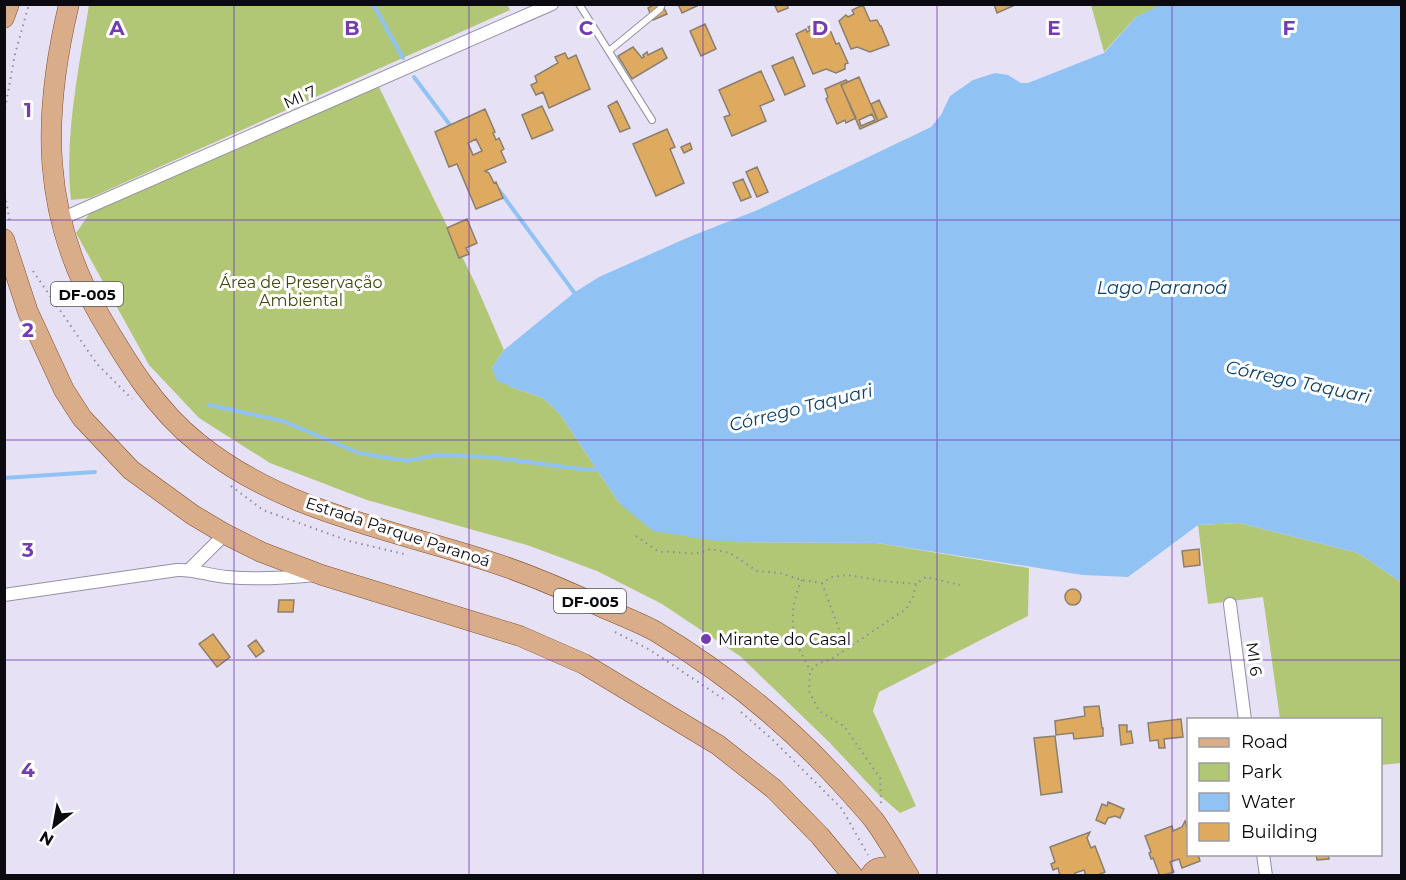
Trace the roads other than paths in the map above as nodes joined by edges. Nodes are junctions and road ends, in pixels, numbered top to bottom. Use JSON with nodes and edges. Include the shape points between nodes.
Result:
{"nodes":[{"id":1,"x":9,"y":4,"type":"edge"},
{"id":2,"x":552,"y":4,"type":"edge"},
{"id":3,"x":579,"y":4,"type":"edge"},
{"id":4,"x":662,"y":4,"type":"edge"},
{"id":5,"x":69,"y":5,"type":"edge"},
{"id":6,"x":4,"y":18,"type":"edge"},
{"id":7,"x":609,"y":51,"type":"junction"},
{"id":8,"x":652,"y":120,"type":"dead end"},
{"id":9,"x":61,"y":219,"type":"junction"},
{"id":10,"x":5,"y":242,"type":"edge"},
{"id":11,"x":225,"y":534,"type":"junction"},
{"id":12,"x":189,"y":570,"type":"junction"},
{"id":13,"x":322,"y":575,"type":"junction"},
{"id":14,"x":4,"y":596,"type":"edge"},
{"id":15,"x":1230,"y":604,"type":"dead end"},
{"id":16,"x":1245,"y":718,"type":"edge"},
{"id":17,"x":1263,"y":856,"type":"edge"},
{"id":18,"x":908,"y":874,"type":"edge"},
{"id":19,"x":853,"y":876,"type":"edge"},
{"id":20,"x":870,"y":876,"type":"edge"},
{"id":21,"x":1266,"y":876,"type":"edge"}],
"edges":[{"from":1,"to":6,"type":"main road"},
{"from":2,"to":9,"type":"street","name":"MI 7"},
{"from":3,"to":7,"type":"lane"},
{"from":4,"to":7,"type":"lane"},
{"from":5,"to":9,"type":"main road","name":"Estrada Parque Paranoá","number":"DF-005","via":[[50,128],[50,154]]},
{"from":7,"to":8,"type":"lane"},
{"from":9,"to":18,"type":"main road","name":"Estrada Parque Paranoá","number":"DF-005","via":[[75,268],[119,348],[147,391],[197,443],[264,486],[306,504],[553,584],[653,630],[732,682],[807,746],[873,819]]},
{"from":10,"to":11,"type":"main road","number":"DF-005","via":[[32,322],[64,390],[82,418],[130,470]]},
{"from":11,"to":12,"type":"street"},
{"from":11,"to":13,"type":"main road","number":"DF-005"},
{"from":12,"to":13,"type":"street","via":[[256,579]]},
{"from":12,"to":14,"type":"street"},
{"from":13,"to":19,"type":"main road","number":"DF-005","via":[[520,636],[585,664],[718,745],[774,789]]},
{"from":15,"to":16,"type":"street","name":"MI 6"},
{"from":17,"to":21,"type":"street"},
{"from":18,"to":20,"type":"main road","via":[[883,867],[876,868]]}]}
